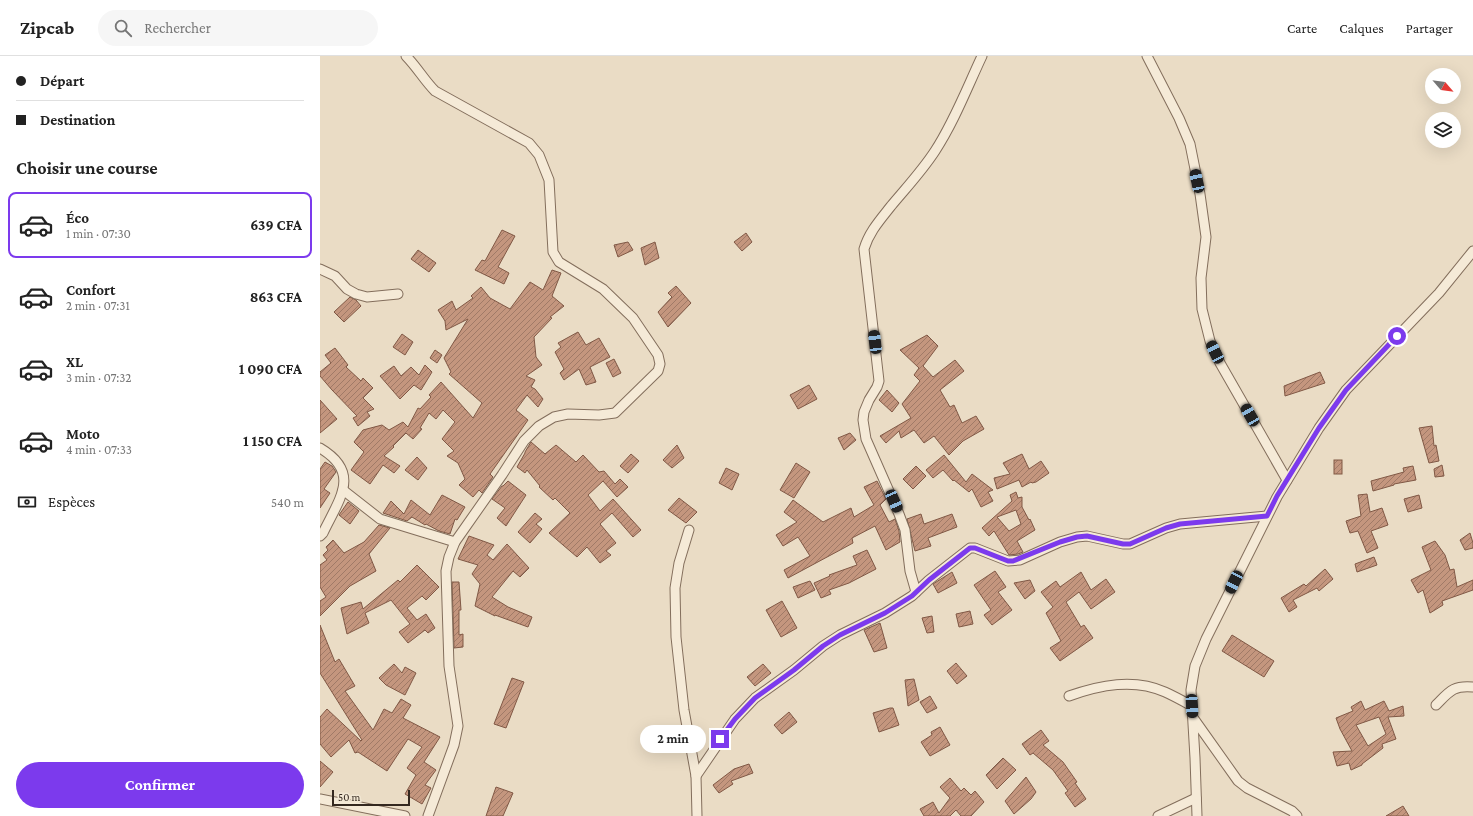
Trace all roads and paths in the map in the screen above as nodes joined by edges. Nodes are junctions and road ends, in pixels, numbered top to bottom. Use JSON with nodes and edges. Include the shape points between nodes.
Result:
{"nodes":[{"id":1,"x":406,"y":56,"type":"edge"},
{"id":2,"x":982,"y":56,"type":"edge"},
{"id":3,"x":1147,"y":56,"type":"edge"},
{"id":4,"x":1473,"y":251,"type":"edge"},
{"id":5,"x":320,"y":269,"type":"edge"},
{"id":6,"x":398,"y":294,"type":"dead end"},
{"id":7,"x":320,"y":448,"type":"edge"},
{"id":8,"x":1287,"y":480,"type":"junction"},
{"id":9,"x":343,"y":490,"type":"junction"},
{"id":10,"x":1267,"y":516,"type":"junction"},
{"id":11,"x":689,"y":530,"type":"dead end"},
{"id":12,"x":320,"y":536,"type":"edge"},
{"id":13,"x":455,"y":542,"type":"junction"},
{"id":14,"x":916,"y":592,"type":"junction"},
{"id":15,"x":1473,"y":687,"type":"edge"},
{"id":16,"x":1069,"y":696,"type":"dead end"},
{"id":17,"x":1436,"y":705,"type":"dead end"},
{"id":18,"x":1192,"y":706,"type":"junction"},
{"id":19,"x":1193,"y":718,"type":"junction"},
{"id":20,"x":696,"y":776,"type":"junction"},
{"id":21,"x":1196,"y":798,"type":"junction"},
{"id":22,"x":320,"y":799,"type":"edge"},
{"id":23,"x":405,"y":816,"type":"edge"},
{"id":24,"x":428,"y":816,"type":"edge"},
{"id":25,"x":697,"y":816,"type":"edge"},
{"id":26,"x":1158,"y":816,"type":"edge"},
{"id":27,"x":1197,"y":816,"type":"edge"},
{"id":28,"x":1298,"y":816,"type":"edge"}],
"edges":[{"from":1,"to":13,"type":"street","via":[[435,92],[529,143],[539,155],[549,180],[553,252],[559,262],[603,289],[633,318],[658,355],[660,364],[658,371],[615,413],[568,414],[554,417],[539,426],[524,441]]},
{"from":2,"to":14,"type":"street","via":[[935,151],[873,227],[864,249],[879,380],[864,412],[863,420],[866,439],[905,530],[910,571]]},
{"from":3,"to":8,"type":"street","via":[[1190,144],[1206,237],[1201,278],[1202,309],[1210,341]]},
{"from":4,"to":8,"type":"street","via":[[1438,293],[1346,390]]},
{"from":5,"to":6,"type":"street","via":[[335,276],[347,289],[356,294],[367,297]]},
{"from":7,"to":9,"type":"street","via":[[341,466],[345,476]]},
{"from":8,"to":10,"type":"street"},
{"from":9,"to":12,"type":"street"},
{"from":9,"to":13,"type":"street","via":[[380,519]]},
{"from":10,"to":14,"type":"street","via":[[1180,524],[1130,544],[1087,536],[1077,537],[1013,561],[970,548]]},
{"from":10,"to":18,"type":"street","via":[[1195,666],[1191,690]]},
{"from":11,"to":20,"type":"street","via":[[675,577],[676,637],[684,710]]},
{"from":13,"to":24,"type":"street","via":[[446,572],[449,666],[458,726],[454,745]]},
{"from":14,"to":20,"type":"street","via":[[885,613],[823,646],[755,698],[735,719]]},
{"from":15,"to":17,"type":"street","via":[[1454,688]]},
{"from":16,"to":18,"type":"street","via":[[1103,686],[1127,684],[1164,691]]},
{"from":18,"to":19,"type":"street"},
{"from":19,"to":21,"type":"street"},
{"from":19,"to":28,"type":"street","via":[[1238,781]]},
{"from":20,"to":25,"type":"street"},
{"from":21,"to":26,"type":"street"},
{"from":21,"to":27,"type":"street"},
{"from":22,"to":23,"type":"street"}]}
